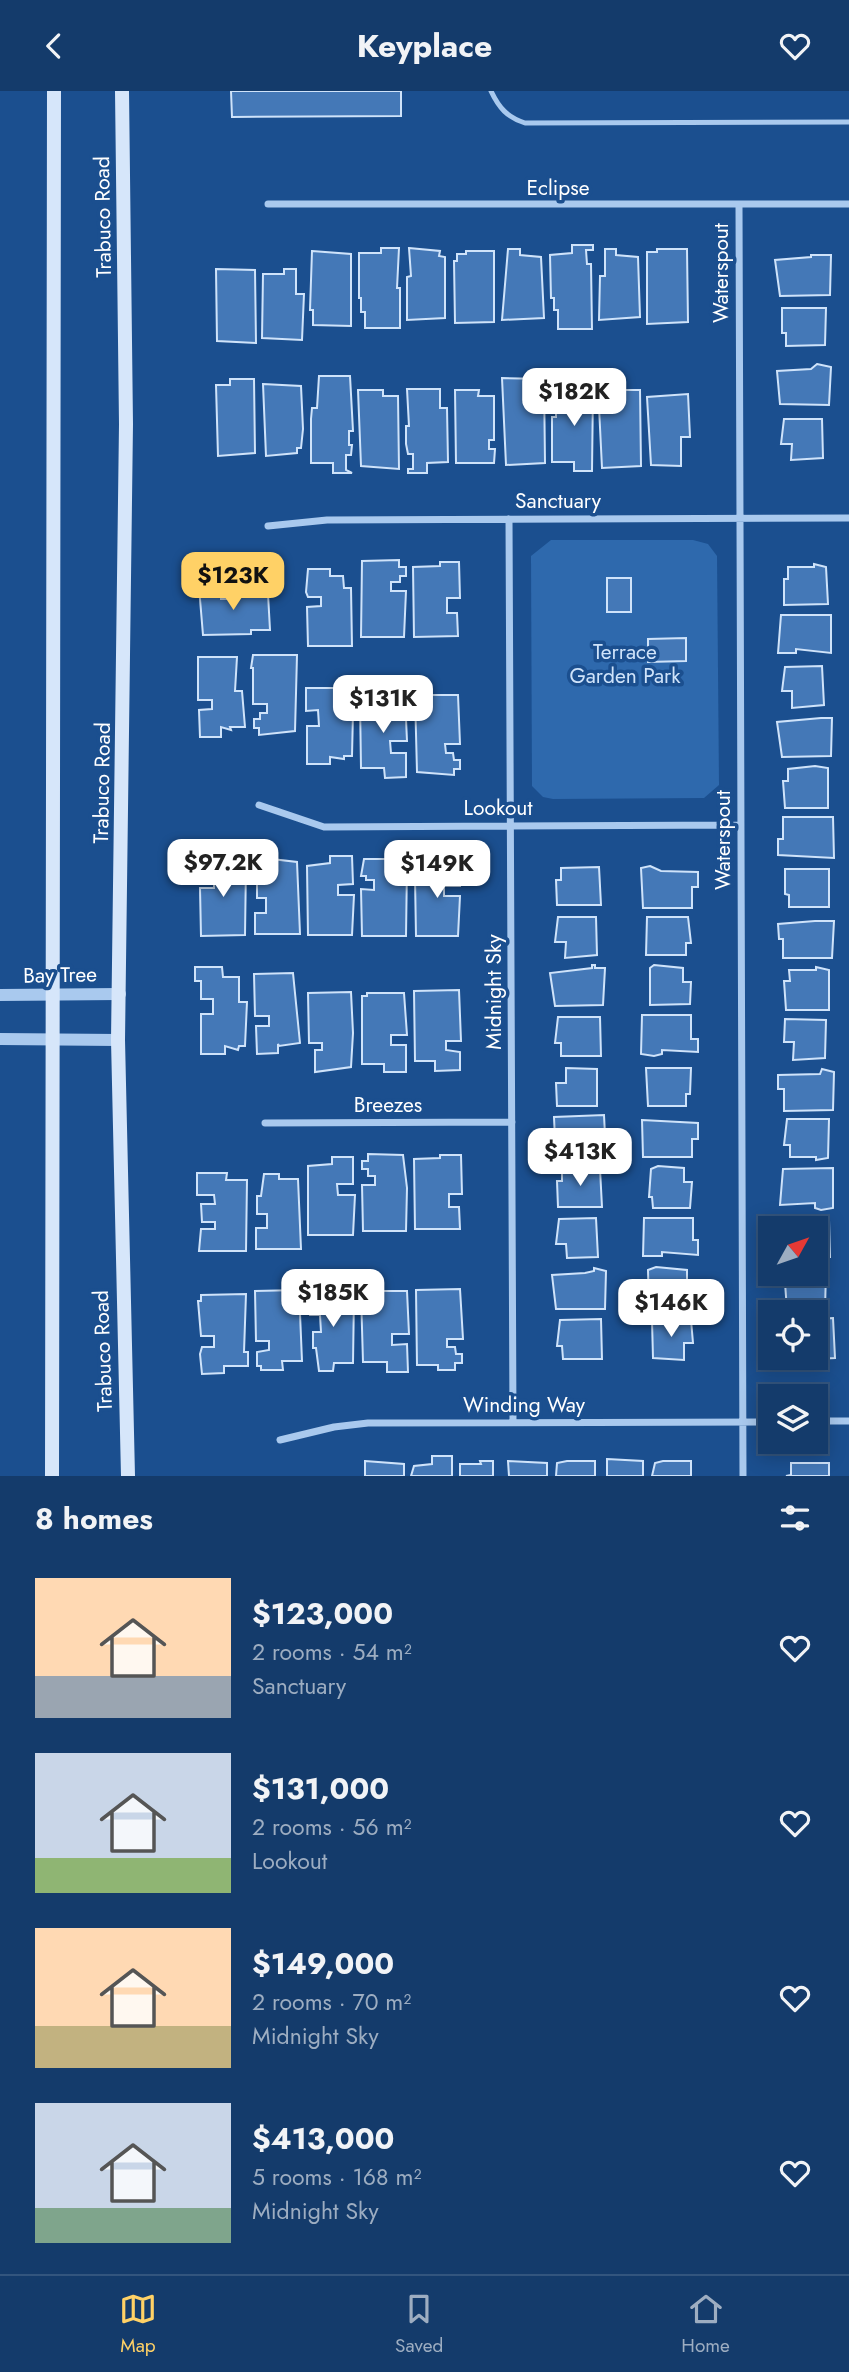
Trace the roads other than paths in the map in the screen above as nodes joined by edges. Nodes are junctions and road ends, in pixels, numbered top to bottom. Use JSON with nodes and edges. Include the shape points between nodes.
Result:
{"nodes":[{"id":1,"x":54,"y":91,"type":"edge"},
{"id":2,"x":122,"y":91,"type":"edge"},
{"id":3,"x":491,"y":91,"type":"edge"},
{"id":4,"x":849,"y":122,"type":"edge"},
{"id":5,"x":268,"y":204,"type":"dead end"},
{"id":6,"x":849,"y":204,"type":"edge"},
{"id":7,"x":739,"y":205,"type":"junction"},
{"id":8,"x":739,"y":518,"type":"junction"},
{"id":9,"x":849,"y":518,"type":"edge"},
{"id":10,"x":509,"y":519,"type":"junction"},
{"id":11,"x":268,"y":526,"type":"dead end"},
{"id":12,"x":260,"y":805,"type":"dead end"},
{"id":13,"x":741,"y":825,"type":"junction"},
{"id":14,"x":510,"y":826,"type":"junction"},
{"id":15,"x":120,"y":994,"type":"junction"},
{"id":16,"x":0,"y":995,"type":"edge"},
{"id":17,"x":53,"y":995,"type":"junction"},
{"id":18,"x":0,"y":1039,"type":"edge"},
{"id":19,"x":52,"y":1039,"type":"junction"},
{"id":20,"x":118,"y":1040,"type":"junction"},
{"id":21,"x":512,"y":1122,"type":"junction"},
{"id":22,"x":265,"y":1123,"type":"dead end"},
{"id":23,"x":828,"y":1421,"type":"edge"},
{"id":24,"x":849,"y":1421,"type":"edge"},
{"id":25,"x":513,"y":1422,"type":"junction"},
{"id":26,"x":743,"y":1422,"type":"junction"},
{"id":27,"x":758,"y":1422,"type":"edge"},
{"id":28,"x":280,"y":1440,"type":"dead end"},
{"id":29,"x":52,"y":1476,"type":"edge"},
{"id":30,"x":128,"y":1476,"type":"edge"},
{"id":31,"x":743,"y":1476,"type":"edge"}],
"edges":[{"from":1,"to":17,"type":"main road"},
{"from":2,"to":15,"type":"main road","name":"Trabuco Road","via":[[126,424]]},
{"from":3,"to":4,"type":"lane","via":[[505,113],[525,123]]},
{"from":5,"to":7,"type":"street","name":"Eclipse"},
{"from":6,"to":7,"type":"street","name":"Eclipse"},
{"from":7,"to":8,"type":"street","name":"Waterspout"},
{"from":8,"to":9,"type":"street","name":"Sanctuary"},
{"from":8,"to":10,"type":"street","name":"Sanctuary"},
{"from":8,"to":13,"type":"street","name":"Waterspout"},
{"from":10,"to":11,"type":"street","name":"Sanctuary","via":[[327,520]]},
{"from":10,"to":14,"type":"street","name":"Midnight Sky"},
{"from":12,"to":14,"type":"street","name":"Lookout","via":[[324,827]]},
{"from":13,"to":14,"type":"street","name":"Lookout"},
{"from":13,"to":26,"type":"street","name":"Waterspout"},
{"from":14,"to":21,"type":"street","name":"Midnight Sky"},
{"from":15,"to":17,"type":"street","name":"Bay Tree"},
{"from":15,"to":20,"type":"main road","name":"Trabuco Road"},
{"from":16,"to":17,"type":"street","name":"Bay Tree"},
{"from":17,"to":19,"type":"main road"},
{"from":18,"to":19,"type":"street"},
{"from":19,"to":20,"type":"street"},
{"from":19,"to":29,"type":"main road"},
{"from":20,"to":30,"type":"main road","name":"Trabuco Road"},
{"from":21,"to":22,"type":"street","name":"Breezes"},
{"from":21,"to":25,"type":"street","name":"Midnight Sky"},
{"from":23,"to":24,"type":"street"},
{"from":25,"to":26,"type":"street","name":"Winding Way"},
{"from":25,"to":28,"type":"street","name":"Winding Way","via":[[368,1423]]},
{"from":26,"to":27,"type":"street","name":"Winding Way"},
{"from":26,"to":31,"type":"street","name":"Waterspout"}]}
